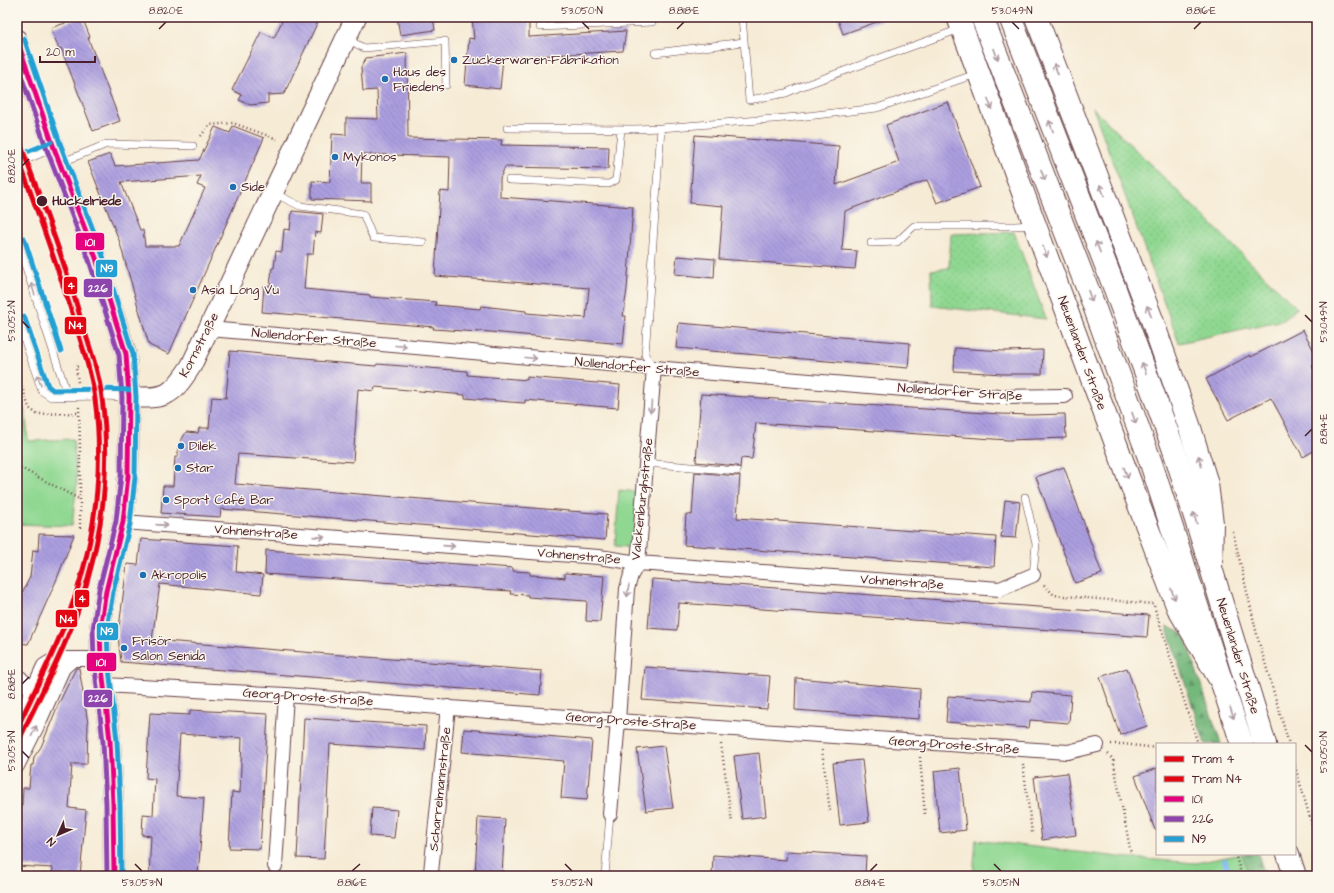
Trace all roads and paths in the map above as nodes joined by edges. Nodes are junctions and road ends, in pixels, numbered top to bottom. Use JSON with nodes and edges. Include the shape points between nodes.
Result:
{"nodes":[{"id":1,"x":356,"y":17,"type":"edge"},
{"id":2,"x":742,"y":17,"type":"edge"},
{"id":3,"x":982,"y":17,"type":"edge"},
{"id":4,"x":1010,"y":17,"type":"edge"},
{"id":5,"x":1036,"y":17,"type":"edge"},
{"id":6,"x":652,"y":22,"type":"dead end"},
{"id":7,"x":960,"y":22,"type":"edge"},
{"id":8,"x":540,"y":27,"type":"dead end"},
{"id":9,"x":345,"y":38,"type":"junction"},
{"id":10,"x":17,"y":40,"type":"edge"},
{"id":11,"x":744,"y":42,"type":"junction"},
{"id":12,"x":655,"y":53,"type":"dead end"},
{"id":13,"x":979,"y":73,"type":"junction"},
{"id":14,"x":446,"y":85,"type":"dead end"},
{"id":15,"x":507,"y":128,"type":"dead end"},
{"id":16,"x":661,"y":128,"type":"junction"},
{"id":17,"x":621,"y":129,"type":"junction"},
{"id":18,"x":294,"y":145,"type":"junction"},
{"id":19,"x":193,"y":146,"type":"joint"},
{"id":20,"x":17,"y":147,"type":"edge"},
{"id":21,"x":57,"y":155,"type":"junction"},
{"id":22,"x":20,"y":163,"type":"edge"},
{"id":23,"x":509,"y":180,"type":"dead end"},
{"id":24,"x":272,"y":192,"type":"junction"},
{"id":25,"x":1034,"y":224,"type":"junction"},
{"id":26,"x":17,"y":240,"type":"edge"},
{"id":27,"x":423,"y":242,"type":"dead end"},
{"id":28,"x":871,"y":243,"type":"dead end"},
{"id":29,"x":17,"y":318,"type":"edge"},
{"id":30,"x":209,"y":329,"type":"junction"},
{"id":31,"x":76,"y":367,"type":"dead end"},
{"id":32,"x":654,"y":368,"type":"junction"},
{"id":33,"x":68,"y":396,"type":"junction"},
{"id":34,"x":78,"y":396,"type":"junction"},
{"id":35,"x":97,"y":396,"type":"junction"},
{"id":36,"x":1065,"y":396,"type":"dead end"},
{"id":37,"x":129,"y":397,"type":"junction"},
{"id":38,"x":646,"y":463,"type":"junction"},
{"id":39,"x":17,"y":466,"type":"edge"},
{"id":40,"x":737,"y":471,"type":"dead end"},
{"id":41,"x":1025,"y":498,"type":"dead end"},
{"id":42,"x":80,"y":499,"type":"junction"},
{"id":43,"x":123,"y":522,"type":"junction"},
{"id":44,"x":81,"y":534,"type":"dead end"},
{"id":45,"x":638,"y":563,"type":"junction"},
{"id":46,"x":1211,"y":568,"type":"junction"},
{"id":47,"x":1033,"y":575,"type":"junction"},
{"id":48,"x":1153,"y":604,"type":"dead end"},
{"id":49,"x":101,"y":659,"type":"junction"},
{"id":50,"x":72,"y":660,"type":"junction"},
{"id":51,"x":52,"y":661,"type":"junction"},
{"id":52,"x":17,"y":675,"type":"edge"},
{"id":53,"x":1222,"y":683,"type":"junction"},
{"id":54,"x":56,"y":684,"type":"junction"},
{"id":55,"x":104,"y":685,"type":"junction"},
{"id":56,"x":33,"y":691,"type":"junction"},
{"id":57,"x":286,"y":694,"type":"junction"},
{"id":58,"x":448,"y":707,"type":"junction"},
{"id":59,"x":618,"y":721,"type":"junction"},
{"id":60,"x":17,"y":724,"type":"edge"},
{"id":61,"x":718,"y":727,"type":"junction"},
{"id":62,"x":820,"y":735,"type":"junction"},
{"id":63,"x":919,"y":743,"type":"junction"},
{"id":64,"x":1242,"y":743,"type":"edge"},
{"id":65,"x":1265,"y":743,"type":"edge"},
{"id":66,"x":1097,"y":745,"type":"junction"},
{"id":67,"x":1156,"y":748,"type":"edge"},
{"id":68,"x":1021,"y":749,"type":"junction"},
{"id":69,"x":17,"y":766,"type":"edge"},
{"id":70,"x":1296,"y":769,"type":"edge"},
{"id":71,"x":830,"y":811,"type":"dead end"},
{"id":72,"x":610,"y":814,"type":"joint"},
{"id":73,"x":925,"y":816,"type":"dead end"},
{"id":74,"x":732,"y":823,"type":"dead end"},
{"id":75,"x":1032,"y":833,"type":"dead end"},
{"id":76,"x":1317,"y":842,"type":"edge"},
{"id":77,"x":1131,"y":854,"type":"dead end"},
{"id":78,"x":1235,"y":855,"type":"edge"},
{"id":79,"x":1288,"y":855,"type":"edge"},
{"id":80,"x":275,"y":866,"type":"dead end"},
{"id":81,"x":431,"y":872,"type":"dead end"},
{"id":82,"x":114,"y":876,"type":"edge"},
{"id":83,"x":605,"y":876,"type":"edge"},
{"id":84,"x":1242,"y":876,"type":"edge"},
{"id":85,"x":1295,"y":876,"type":"edge"}],
"edges":[{"from":1,"to":9,"type":"street","name":"Kornstraße"},
{"from":2,"to":11,"type":"lane"},
{"from":3,"to":53,"type":"main road","name":"Neuenlander Straße","one_way":true,"via":[[1095,309],[1151,463]]},
{"from":46,"to":4,"type":"main road","name":"Neuenlander Straße","one_way":true,"via":[[1174,450]]},
{"from":46,"to":5,"type":"main road","name":"Neuenlander Straße","one_way":true,"via":[[1212,523],[1207,484],[1190,428],[1151,317]]},
{"from":6,"to":8,"type":"lane"},
{"from":7,"to":11,"type":"lane","via":[[786,93],[749,100]]},
{"from":7,"to":13,"type":"main road","name":"Neuenlander Straße"},
{"from":9,"to":14,"type":"lane","via":[[364,48],[445,41]]},
{"from":9,"to":18,"type":"street","name":"Kornstraße"},
{"from":10,"to":21,"type":"street"},
{"from":11,"to":12,"type":"lane"},
{"from":13,"to":16,"type":"lane","via":[[877,108]]},
{"from":13,"to":25,"type":"main road","name":"Neuenlander Straße","one_way":true},
{"from":15,"to":17,"type":"lane"},
{"from":16,"to":17,"type":"lane"},
{"from":16,"to":32,"type":"lane","name":"Valckenburghstraße","via":[[646,355]]},
{"from":17,"to":23,"type":"lane","via":[[616,180],[609,184]]},
{"from":18,"to":19,"type":"path","via":[[233,123],[209,125]]},
{"from":18,"to":24,"type":"street","name":"Kornstraße"},
{"from":19,"to":21,"type":"lane","via":[[107,144]]},
{"from":20,"to":22,"type":"lane"},
{"from":21,"to":22,"type":"lane"},
{"from":21,"to":37,"type":"street","via":[[96,258],[124,346]]},
{"from":22,"to":35,"type":"lane","via":[[73,304]]},
{"from":24,"to":27,"type":"lane","via":[[300,206],[363,214],[373,238]]},
{"from":24,"to":30,"type":"street","name":"Kornstraße"},
{"from":25,"to":28,"type":"lane","via":[[914,226],[897,242]]},
{"from":25,"to":53,"type":"main road","name":"Neuenlander Straße","one_way":true,"via":[[1178,608]]},
{"from":33,"to":26,"type":"lane","one_way":true},
{"from":33,"to":29,"type":"lane","one_way":true,"via":[[51,397],[42,391]]},
{"from":30,"to":32,"type":"street","name":"Nollendorfer Straße","one_way":true},
{"from":30,"to":37,"type":"street","name":"Kornstraße","via":[[191,366],[179,384],[168,394],[152,398]]},
{"from":31,"to":34,"type":"path"},
{"from":32,"to":36,"type":"street","name":"Nollendorfer Straße","via":[[1000,397]]},
{"from":32,"to":38,"type":"street","name":"Valckenburghstraße","one_way":true},
{"from":33,"to":34,"type":"lane"},
{"from":34,"to":35,"type":"lane"},
{"from":34,"to":42,"type":"path"},
{"from":35,"to":37,"type":"lane"},
{"from":35,"to":51,"type":"lane","via":[[101,451],[93,537],[76,601]]},
{"from":37,"to":43,"type":"street","via":[[128,476]]},
{"from":38,"to":40,"type":"lane"},
{"from":38,"to":45,"type":"street","name":"Valckenburghstraße"},
{"from":39,"to":42,"type":"path"},
{"from":41,"to":47,"type":"lane","via":[[1036,544]]},
{"from":42,"to":44,"type":"path"},
{"from":43,"to":45,"type":"street","name":"Vohnenstraße","one_way":true,"via":[[599,557]]},
{"from":43,"to":49,"type":"street","via":[[106,591],[100,629]]},
{"from":45,"to":47,"type":"street","name":"Vohnenstraße","via":[[1000,589]]},
{"from":45,"to":59,"type":"street","name":"Valckenburghstraße","one_way":true,"via":[[627,589]]},
{"from":46,"to":65,"type":"main road","name":"Neuenlander Straße"},
{"from":47,"to":48,"type":"path","via":[[1054,595]]},
{"from":49,"to":50,"type":"street"},
{"from":49,"to":55,"type":"street"},
{"from":50,"to":51,"type":"street"},
{"from":50,"to":54,"type":"street","via":[[63,668]]},
{"from":51,"to":54,"type":"lane"},
{"from":51,"to":56,"type":"street","via":[[44,666]]},
{"from":52,"to":56,"type":"street"},
{"from":53,"to":64,"type":"main road","name":"Neuenlander Straße","one_way":true},
{"from":69,"to":54,"type":"street","one_way":true},
{"from":55,"to":57,"type":"street","name":"Georg-Droste-Straße"},
{"from":55,"to":82,"type":"street","via":[[110,741]]},
{"from":56,"to":60,"type":"street"},
{"from":57,"to":58,"type":"street","name":"Georg-Droste-Straße"},
{"from":57,"to":80,"type":"street"},
{"from":58,"to":59,"type":"street","name":"Georg-Droste-Straße"},
{"from":58,"to":81,"type":"street","name":"Scharrelmannstraße"},
{"from":59,"to":61,"type":"street","name":"Georg-Droste-Straße"},
{"from":59,"to":72,"type":"street","name":"Valckenburghstraße"},
{"from":61,"to":62,"type":"street","name":"Georg-Droste-Straße"},
{"from":61,"to":74,"type":"path"},
{"from":62,"to":63,"type":"street","name":"Georg-Droste-Straße"},
{"from":62,"to":71,"type":"path"},
{"from":63,"to":68,"type":"street","name":"Georg-Droste-Straße"},
{"from":63,"to":73,"type":"path"},
{"from":66,"to":67,"type":"path","via":[[1123,744]]},
{"from":66,"to":68,"type":"street","name":"Georg-Droste-Straße","via":[[1068,752]]},
{"from":66,"to":77,"type":"path","via":[[1113,759]]},
{"from":68,"to":75,"type":"path"},
{"from":70,"to":76,"type":"path"},
{"from":72,"to":83,"type":"lane","name":"Valckenburghstraße"},
{"from":78,"to":84,"type":"path"},
{"from":79,"to":85,"type":"main road"}]}
